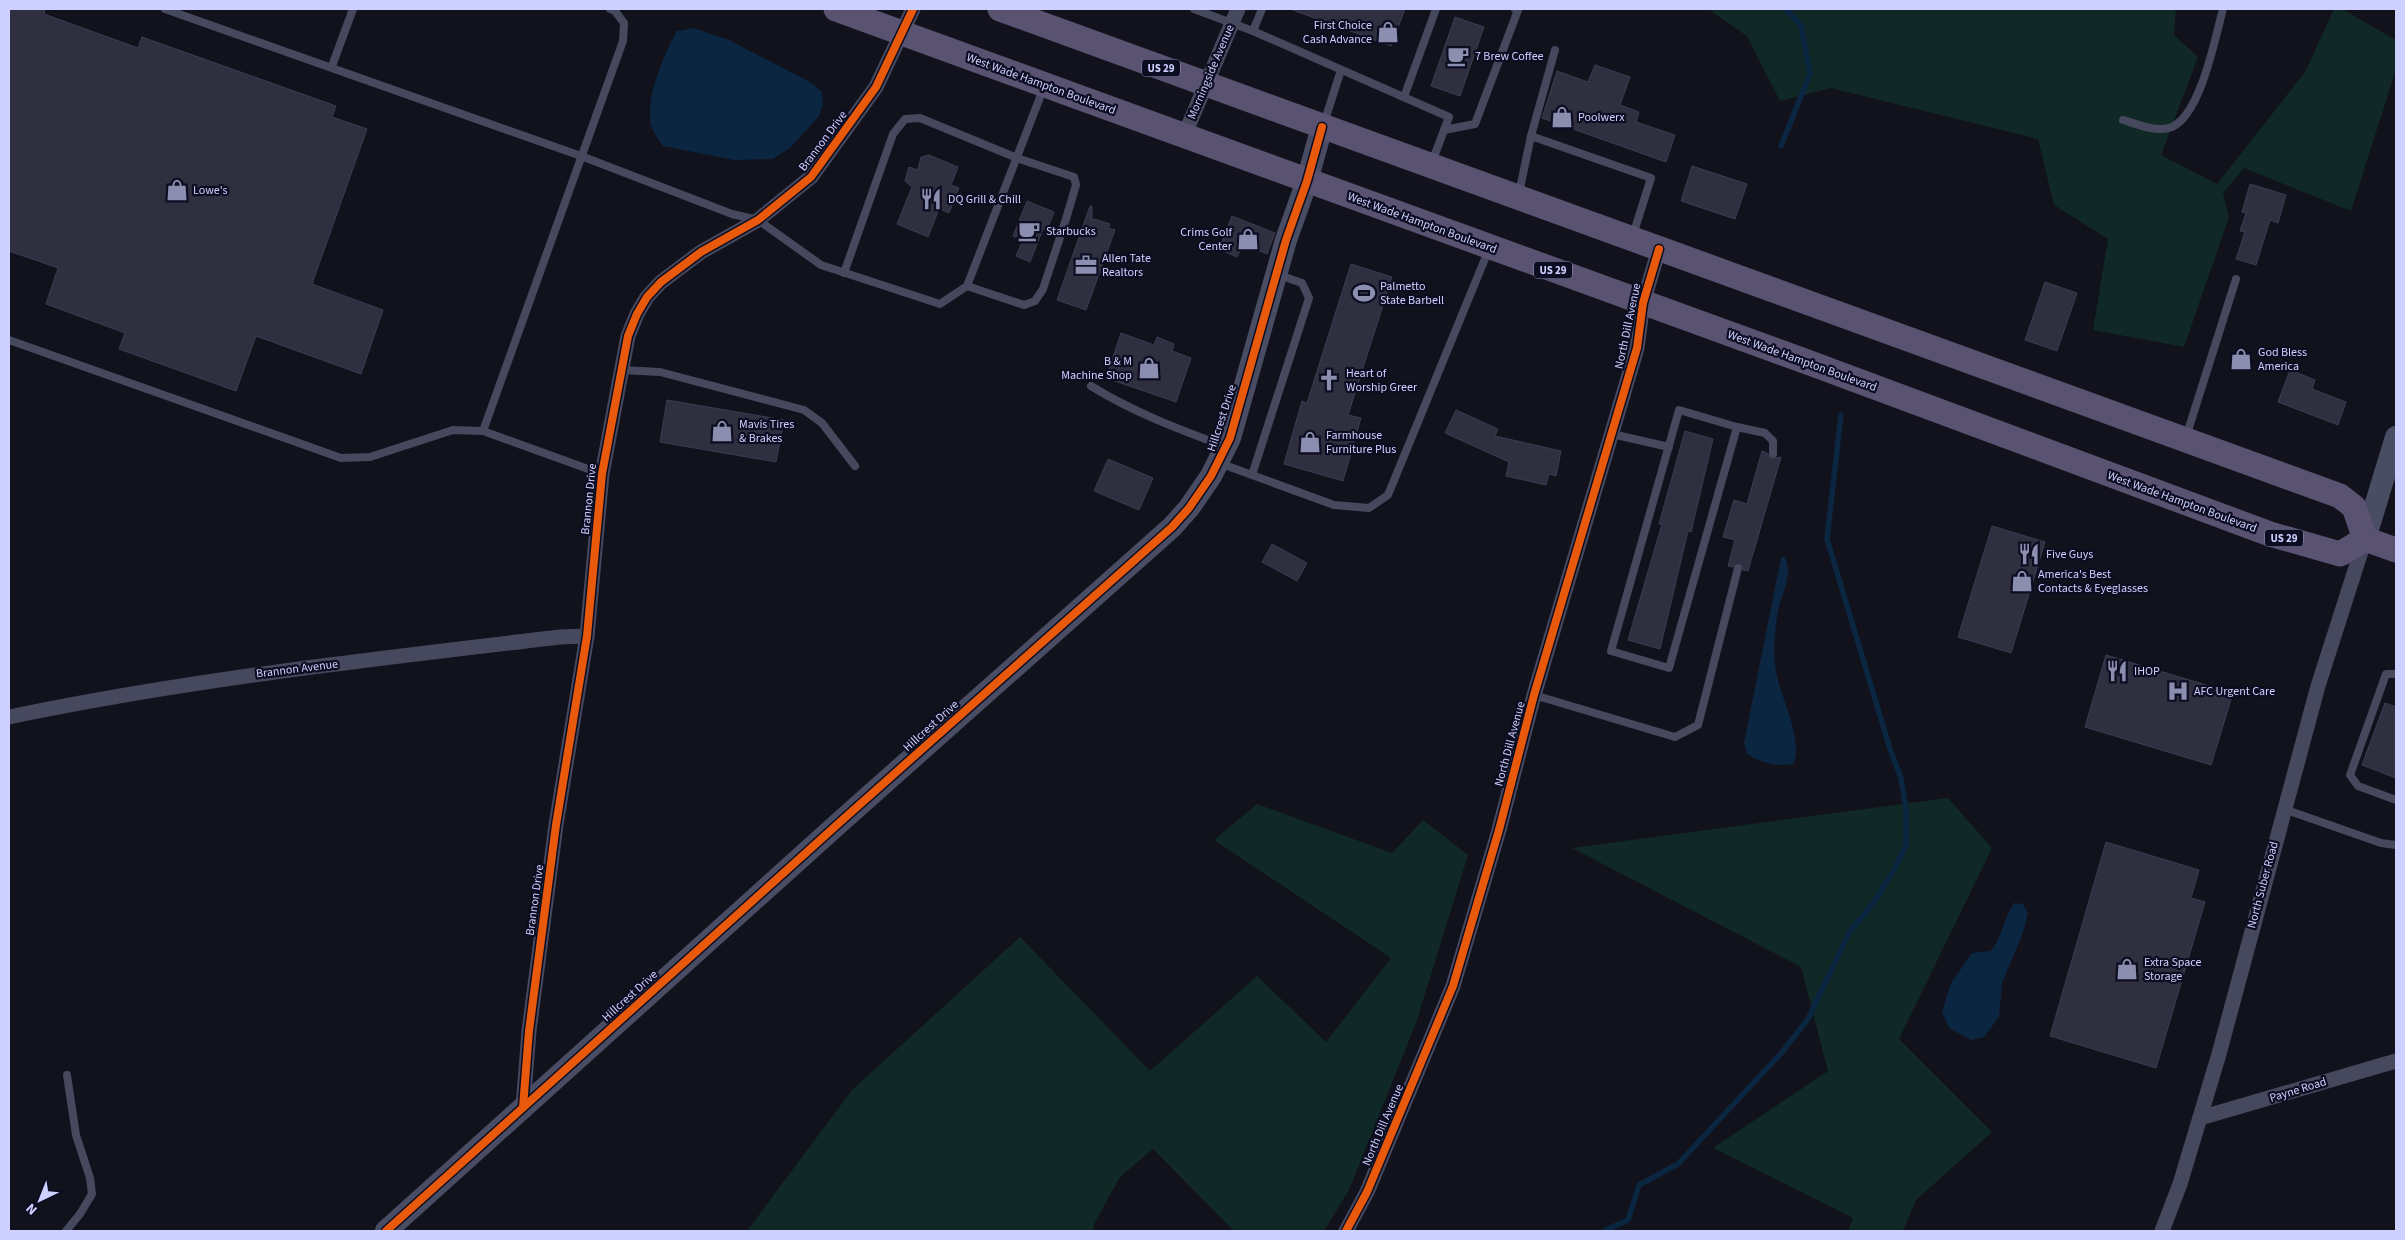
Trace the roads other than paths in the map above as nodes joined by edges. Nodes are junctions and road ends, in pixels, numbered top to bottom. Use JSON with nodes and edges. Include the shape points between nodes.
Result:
{"nodes":[{"id":1,"x":165,"y":9,"type":"edge"},
{"id":2,"x":353,"y":9,"type":"edge"},
{"id":3,"x":610,"y":9,"type":"edge"},
{"id":4,"x":836,"y":9,"type":"edge"},
{"id":5,"x":913,"y":9,"type":"edge"},
{"id":6,"x":1000,"y":9,"type":"edge"},
{"id":7,"x":1194,"y":9,"type":"edge"},
{"id":8,"x":1262,"y":9,"type":"edge"},
{"id":9,"x":1436,"y":9,"type":"edge"},
{"id":10,"x":1515,"y":9,"type":"edge"},
{"id":11,"x":2223,"y":9,"type":"edge"},
{"id":12,"x":1235,"y":16,"type":"edge"},
{"id":13,"x":1253,"y":31,"type":"junction"},
{"id":14,"x":902,"y":33,"type":"junction"},
{"id":15,"x":1555,"y":50,"type":"dead end"},
{"id":16,"x":332,"y":66,"type":"junction"},
{"id":17,"x":1341,"y":70,"type":"junction"},
{"id":18,"x":1206,"y":84,"type":"junction"},
{"id":19,"x":1046,"y":85,"type":"junction"},
{"id":20,"x":1404,"y":97,"type":"junction"},
{"id":21,"x":2123,"y":120,"type":"dead end"},
{"id":22,"x":1322,"y":127,"type":"junction"},
{"id":23,"x":1444,"y":130,"type":"junction"},
{"id":24,"x":1184,"y":136,"type":"junction"},
{"id":25,"x":1531,"y":136,"type":"junction"},
{"id":26,"x":581,"y":156,"type":"junction"},
{"id":27,"x":1017,"y":158,"type":"junction"},
{"id":28,"x":1430,"y":166,"type":"junction"},
{"id":29,"x":1307,"y":181,"type":"junction"},
{"id":30,"x":1518,"y":197,"type":"junction"},
{"id":31,"x":758,"y":220,"type":"junction"},
{"id":32,"x":1632,"y":239,"type":"junction"},
{"id":33,"x":1490,"y":247,"type":"junction"},
{"id":34,"x":1658,"y":249,"type":"junction"},
{"id":35,"x":844,"y":273,"type":"junction"},
{"id":36,"x":1276,"y":274,"type":"junction"},
{"id":37,"x":2236,"y":279,"type":"dead end"},
{"id":38,"x":967,"y":286,"type":"junction"},
{"id":39,"x":1643,"y":303,"type":"junction"},
{"id":40,"x":9,"y":340,"type":"edge"},
{"id":41,"x":621,"y":370,"type":"junction"},
{"id":42,"x":1091,"y":386,"type":"dead end"},
{"id":43,"x":1737,"y":426,"type":"junction"},
{"id":44,"x":483,"y":431,"type":"junction"},
{"id":45,"x":1612,"y":434,"type":"junction"},
{"id":46,"x":2396,"y":437,"type":"edge"},
{"id":47,"x":2185,"y":439,"type":"junction"},
{"id":48,"x":1669,"y":447,"type":"junction"},
{"id":49,"x":1773,"y":454,"type":"dead end"},
{"id":50,"x":1222,"y":455,"type":"junction"},
{"id":51,"x":855,"y":466,"type":"dead end"},
{"id":52,"x":602,"y":474,"type":"junction"},
{"id":53,"x":1252,"y":475,"type":"junction"},
{"id":54,"x":2365,"y":539,"type":"junction"},
{"id":55,"x":2396,"y":550,"type":"edge"},
{"id":56,"x":1738,"y":568,"type":"dead end"},
{"id":57,"x":587,"y":636,"type":"junction"},
{"id":58,"x":2396,"y":674,"type":"edge"},
{"id":59,"x":1534,"y":695,"type":"junction"},
{"id":60,"x":9,"y":717,"type":"edge"},
{"id":61,"x":2396,"y":800,"type":"edge"},
{"id":62,"x":2284,"y":809,"type":"junction"},
{"id":63,"x":2396,"y":845,"type":"edge"},
{"id":64,"x":2396,"y":1061,"type":"edge"},
{"id":65,"x":67,"y":1075,"type":"dead end"},
{"id":66,"x":523,"y":1107,"type":"junction"},
{"id":67,"x":2200,"y":1118,"type":"junction"},
{"id":68,"x":66,"y":1231,"type":"edge"},
{"id":69,"x":386,"y":1231,"type":"edge"},
{"id":70,"x":1346,"y":1231,"type":"edge"},
{"id":71,"x":2162,"y":1231,"type":"edge"}],
"edges":[{"from":1,"to":16,"type":"lane"},
{"from":2,"to":16,"type":"lane"},
{"from":3,"to":26,"type":"lane","via":[[624,23],[623,40]]},
{"from":4,"to":14,"type":"main road","name":"West Wade Hampton Boulevard","number":"US 29"},
{"from":5,"to":14,"type":"street","name":"Brannon Drive"},
{"from":6,"to":18,"type":"main road","number":"US 29"},
{"from":7,"to":12,"type":"lane"},
{"from":8,"to":13,"type":"lane"},
{"from":9,"to":20,"type":"lane"},
{"from":10,"to":23,"type":"lane","via":[[1518,10],[1475,124]]},
{"from":11,"to":21,"type":"lane","via":[[2195,99],[2185,117],[2171,127],[2155,129]]},
{"from":12,"to":13,"type":"lane"},
{"from":12,"to":18,"type":"street","name":"Morningside Avenue"},
{"from":13,"to":17,"type":"lane"},
{"from":14,"to":19,"type":"main road","name":"West Wade Hampton Boulevard","number":"US 29"},
{"from":14,"to":31,"type":"street","name":"Brannon Drive","via":[[876,87],[824,160],[795,192]]},
{"from":15,"to":25,"type":"lane"},
{"from":16,"to":26,"type":"lane"},
{"from":17,"to":20,"type":"lane"},
{"from":17,"to":22,"type":"lane"},
{"from":18,"to":22,"type":"main road","number":"US 29"},
{"from":18,"to":24,"type":"street","name":"Morningside Avenue"},
{"from":19,"to":24,"type":"main road","name":"West Wade Hampton Boulevard","number":"US 29"},
{"from":19,"to":27,"type":"lane"},
{"from":20,"to":23,"type":"lane","via":[[1449,117]]},
{"from":22,"to":28,"type":"main road","number":"US 29"},
{"from":22,"to":29,"type":"street","name":"Hillcrest Drive"},
{"from":23,"to":28,"type":"lane"},
{"from":24,"to":29,"type":"main road","name":"West Wade Hampton Boulevard","number":"US 29"},
{"from":25,"to":30,"type":"lane"},
{"from":25,"to":32,"type":"lane","via":[[1651,178]]},
{"from":26,"to":31,"type":"lane","via":[[732,214]]},
{"from":26,"to":44,"type":"lane"},
{"from":27,"to":35,"type":"lane","via":[[920,118],[905,119],[893,134]]},
{"from":27,"to":38,"type":"lane"},
{"from":27,"to":38,"type":"lane","via":[[1074,177],[1076,185],[1043,289],[1035,301],[1024,305]]},
{"from":28,"to":30,"type":"main road","number":"US 29"},
{"from":29,"to":33,"type":"main road","name":"West Wade Hampton Boulevard","number":"US 29"},
{"from":29,"to":36,"type":"street","name":"Hillcrest Drive"},
{"from":30,"to":32,"type":"main road","number":"US 29"},
{"from":31,"to":35,"type":"lane","via":[[822,265]]},
{"from":31,"to":41,"type":"street","name":"Brannon Drive","via":[[701,252],[660,282],[637,314],[628,336]]},
{"from":32,"to":34,"type":"main road","number":"US 29"},
{"from":33,"to":39,"type":"main road","name":"West Wade Hampton Boulevard","number":"US 29"},
{"from":33,"to":53,"type":"lane","via":[[1388,495],[1369,508],[1334,505]]},
{"from":34,"to":39,"type":"street","name":"North Dill Avenue"},
{"from":34,"to":47,"type":"main road","number":"US 29"},
{"from":35,"to":38,"type":"lane","via":[[940,304]]},
{"from":36,"to":50,"type":"street","name":"Hillcrest Drive"},
{"from":36,"to":53,"type":"lane","via":[[1302,282],[1309,298]]},
{"from":37,"to":47,"type":"lane"},
{"from":39,"to":45,"type":"street","name":"North Dill Avenue","via":[[1637,348]]},
{"from":39,"to":54,"type":"main road","name":"West Wade Hampton Boulevard","number":"US 29","via":[[2270,534],[2340,554]]},
{"from":40,"to":44,"type":"lane","via":[[341,458],[370,457],[453,430]]},
{"from":41,"to":51,"type":"lane","via":[[660,372],[804,410],[822,423]]},
{"from":41,"to":52,"type":"street","name":"Brannon Drive"},
{"from":42,"to":50,"type":"lane"},
{"from":43,"to":48,"type":"lane","via":[[1679,410]]},
{"from":43,"to":48,"type":"lane","via":[[1669,668],[1611,651]]},
{"from":43,"to":49,"type":"lane","via":[[1766,433],[1773,441]]},
{"from":44,"to":52,"type":"lane"},
{"from":45,"to":48,"type":"lane"},
{"from":45,"to":59,"type":"street","name":"North Dill Avenue"},
{"from":46,"to":54,"type":"street"},
{"from":47,"to":54,"type":"main road","number":"US 29","via":[[2340,496],[2354,507]]},
{"from":50,"to":53,"type":"lane"},
{"from":50,"to":66,"type":"street","name":"Hillcrest Drive","via":[[1189,508],[1172,527]]},
{"from":52,"to":57,"type":"street","name":"Brannon Drive"},
{"from":54,"to":55,"type":"main road"},
{"from":54,"to":62,"type":"street","name":"North Suber Road","via":[[2318,686]]},
{"from":56,"to":59,"type":"lane","via":[[1698,725],[1675,737]]},
{"from":57,"to":60,"type":"street","name":"Brannon Avenue","via":[[207,681],[93,699]]},
{"from":57,"to":66,"type":"street","name":"Brannon Drive","via":[[556,826],[529,1031]]},
{"from":58,"to":61,"type":"lane","via":[[2386,674],[2350,776],[2358,786]]},
{"from":59,"to":70,"type":"street","name":"North Dill Avenue","via":[[1453,986],[1367,1192]]},
{"from":62,"to":63,"type":"lane"},
{"from":62,"to":67,"type":"street","name":"North Suber Road"},
{"from":64,"to":67,"type":"street","name":"Payne Road"},
{"from":65,"to":68,"type":"lane","via":[[76,1135],[92,1194]]},
{"from":66,"to":69,"type":"street","name":"Hillcrest Drive"},
{"from":67,"to":71,"type":"street","name":"North Suber Road"}]}
